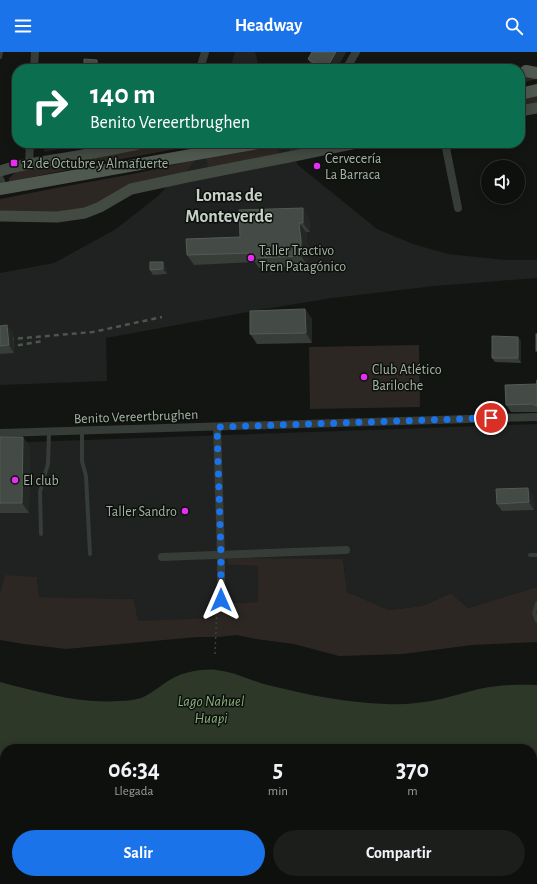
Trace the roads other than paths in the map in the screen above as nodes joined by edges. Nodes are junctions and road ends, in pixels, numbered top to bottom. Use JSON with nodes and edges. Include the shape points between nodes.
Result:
{"nodes":[{"id":1,"x":2,"y":52,"type":"edge"},
{"id":2,"x":35,"y":52,"type":"edge"},
{"id":3,"x":205,"y":52,"type":"edge"},
{"id":4,"x":356,"y":52,"type":"edge"},
{"id":5,"x":0,"y":57,"type":"edge"},
{"id":6,"x":34,"y":64,"type":"edge"},
{"id":7,"x":201,"y":64,"type":"edge"},
{"id":8,"x":349,"y":64,"type":"edge"},
{"id":9,"x":537,"y":90,"type":"edge"},
{"id":10,"x":525,"y":92,"type":"edge"},
{"id":11,"x":525,"y":93,"type":"edge"},
{"id":12,"x":537,"y":94,"type":"edge"},
{"id":13,"x":537,"y":108,"type":"edge"},
{"id":14,"x":525,"y":110,"type":"edge"},
{"id":15,"x":30,"y":148,"type":"edge"},
{"id":16,"x":118,"y":148,"type":"edge"},
{"id":17,"x":228,"y":148,"type":"edge"},
{"id":18,"x":332,"y":148,"type":"edge"},
{"id":19,"x":446,"y":148,"type":"edge"},
{"id":20,"x":29,"y":164,"type":"junction"},
{"id":21,"x":0,"y":171,"type":"edge"},
{"id":22,"x":1,"y":186,"type":"edge"},
{"id":23,"x":458,"y":208,"type":"dead end"},
{"id":24,"x":0,"y":216,"type":"edge"},
{"id":25,"x":537,"y":417,"type":"edge"},
{"id":26,"x":217,"y":427,"type":"junction"},
{"id":27,"x":82,"y":431,"type":"junction"},
{"id":28,"x":49,"y":432,"type":"junction"},
{"id":29,"x":0,"y":433,"type":"edge"},
{"id":30,"x":41,"y":534,"type":"dead end"},
{"id":31,"x":346,"y":550,"type":"dead end"},
{"id":32,"x":90,"y":554,"type":"dead end"},
{"id":33,"x":221,"y":555,"type":"junction"},
{"id":34,"x":530,"y":555,"type":"dead end"},
{"id":35,"x":537,"y":555,"type":"edge"},
{"id":36,"x":162,"y":557,"type":"dead end"},
{"id":37,"x":221,"y":597,"type":"road end"},
{"id":38,"x":537,"y":603,"type":"edge"},
{"id":39,"x":537,"y":621,"type":"edge"}],
"edges":[{"from":1,"to":5,"type":"lane"},
{"from":2,"to":6,"type":"street"},
{"from":3,"to":7,"type":"street"},
{"from":4,"to":8,"type":"street"},
{"from":9,"to":10,"type":"main road"},
{"from":11,"to":12,"type":"main road"},
{"from":13,"to":14,"type":"street"},
{"from":15,"to":20,"type":"street"},
{"from":16,"to":20,"type":"street"},
{"from":17,"to":22,"type":"main road"},
{"from":18,"to":24,"type":"street","via":[[131,189],[85,213],[58,217]]},
{"from":19,"to":23,"type":"street"},
{"from":20,"to":21,"type":"street"},
{"from":25,"to":26,"type":"street","name":"Benito Vereertbrughen"},
{"from":26,"to":27,"type":"street","name":"Benito Vereertbrughen"},
{"from":26,"to":33,"type":"street"},
{"from":27,"to":28,"type":"street","name":"Benito Vereertbrughen"},
{"from":27,"to":32,"type":"lane"},
{"from":28,"to":29,"type":"street","name":"Benito Vereertbrughen"},
{"from":28,"to":30,"type":"lane","via":[[48,464],[40,492]]},
{"from":31,"to":33,"type":"street"},
{"from":33,"to":36,"type":"street"},
{"from":33,"to":37,"type":"street"},
{"from":34,"to":35,"type":"lane"},
{"from":38,"to":39,"type":"lane","via":[[534,613]]}]}
